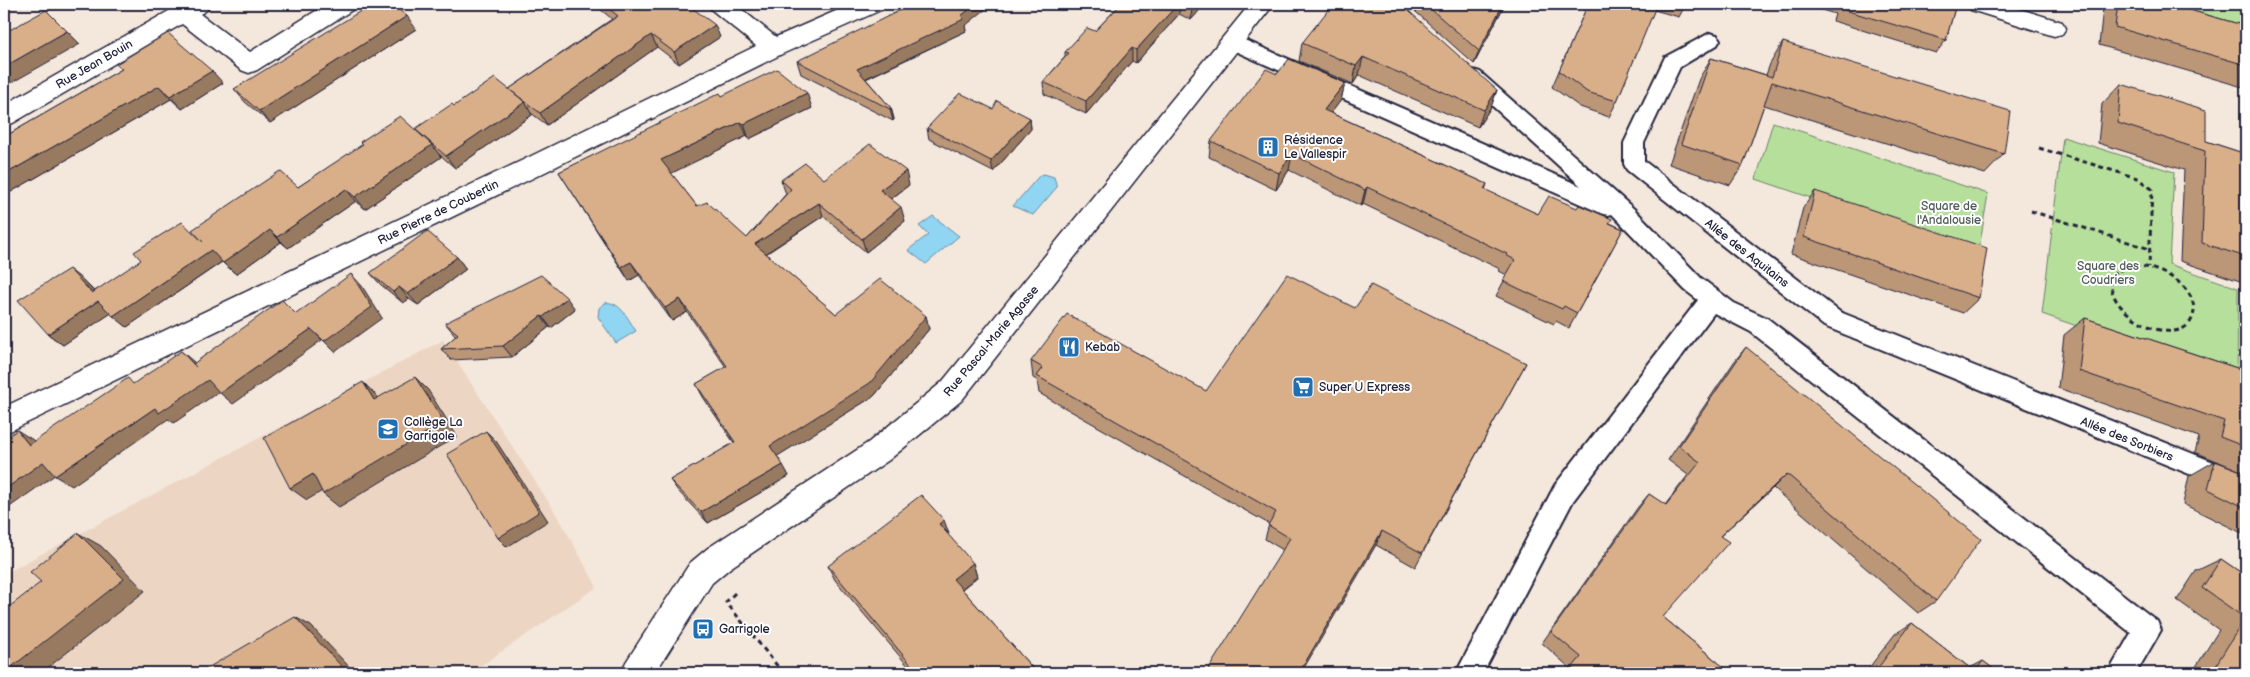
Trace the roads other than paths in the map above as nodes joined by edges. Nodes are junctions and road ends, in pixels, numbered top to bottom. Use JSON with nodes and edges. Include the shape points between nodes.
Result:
{"nodes":[{"id":1,"x":344,"y":4,"type":"edge"},
{"id":2,"x":720,"y":4,"type":"edge"},
{"id":3,"x":873,"y":4,"type":"edge"},
{"id":4,"x":1263,"y":4,"type":"edge"},
{"id":5,"x":1980,"y":4,"type":"edge"},
{"id":6,"x":192,"y":8,"type":"edge"},
{"id":7,"x":2054,"y":28,"type":"dead end"},
{"id":8,"x":1710,"y":40,"type":"dead end"},
{"id":9,"x":1232,"y":42,"type":"junction"},
{"id":10,"x":774,"y":48,"type":"junction"},
{"id":11,"x":1458,"y":63,"type":"edge"},
{"id":12,"x":4,"y":116,"type":"edge"},
{"id":13,"x":1627,"y":215,"type":"junction"},
{"id":14,"x":1712,"y":298,"type":"junction"},
{"id":15,"x":2008,"y":391,"type":"joint"},
{"id":16,"x":4,"y":421,"type":"edge"},
{"id":17,"x":2246,"y":486,"type":"edge"},
{"id":18,"x":637,"y":673,"type":"edge"},
{"id":19,"x":1468,"y":673,"type":"edge"},
{"id":20,"x":2121,"y":673,"type":"edge"}],
"edges":[{"from":1,"to":6,"type":"street","name":"Rue Jean Bouin","via":[[249,64]]},
{"from":2,"to":10,"type":"street"},
{"from":3,"to":10,"type":"street","name":"Rue Pierre de Coubertin"},
{"from":4,"to":9,"type":"street","name":"Rue Pascal-Marie Agasse"},
{"from":5,"to":7,"type":"street"},
{"from":6,"to":12,"type":"street","name":"Rue Jean Bouin"},
{"from":8,"to":15,"type":"lane","name":"Allée des Aquitains","via":[[1672,62],[1634,143],[1634,164],[1832,319]]},
{"from":9,"to":13,"type":"lane"},
{"from":9,"to":18,"type":"street","name":"Rue Pascal-Marie Agasse","via":[[952,392],[879,451],[701,573]]},
{"from":10,"to":16,"type":"street","name":"Rue Pierre de Coubertin"},
{"from":11,"to":13,"type":"lane"},
{"from":13,"to":14,"type":"lane","via":[[1693,284]]},
{"from":14,"to":19,"type":"lane","via":[[1564,493]]},
{"from":14,"to":20,"type":"lane","via":[[1726,310],[1759,325],[2148,630]]},
{"from":15,"to":17,"type":"lane","name":"Allée des Sorbiers"}]}
